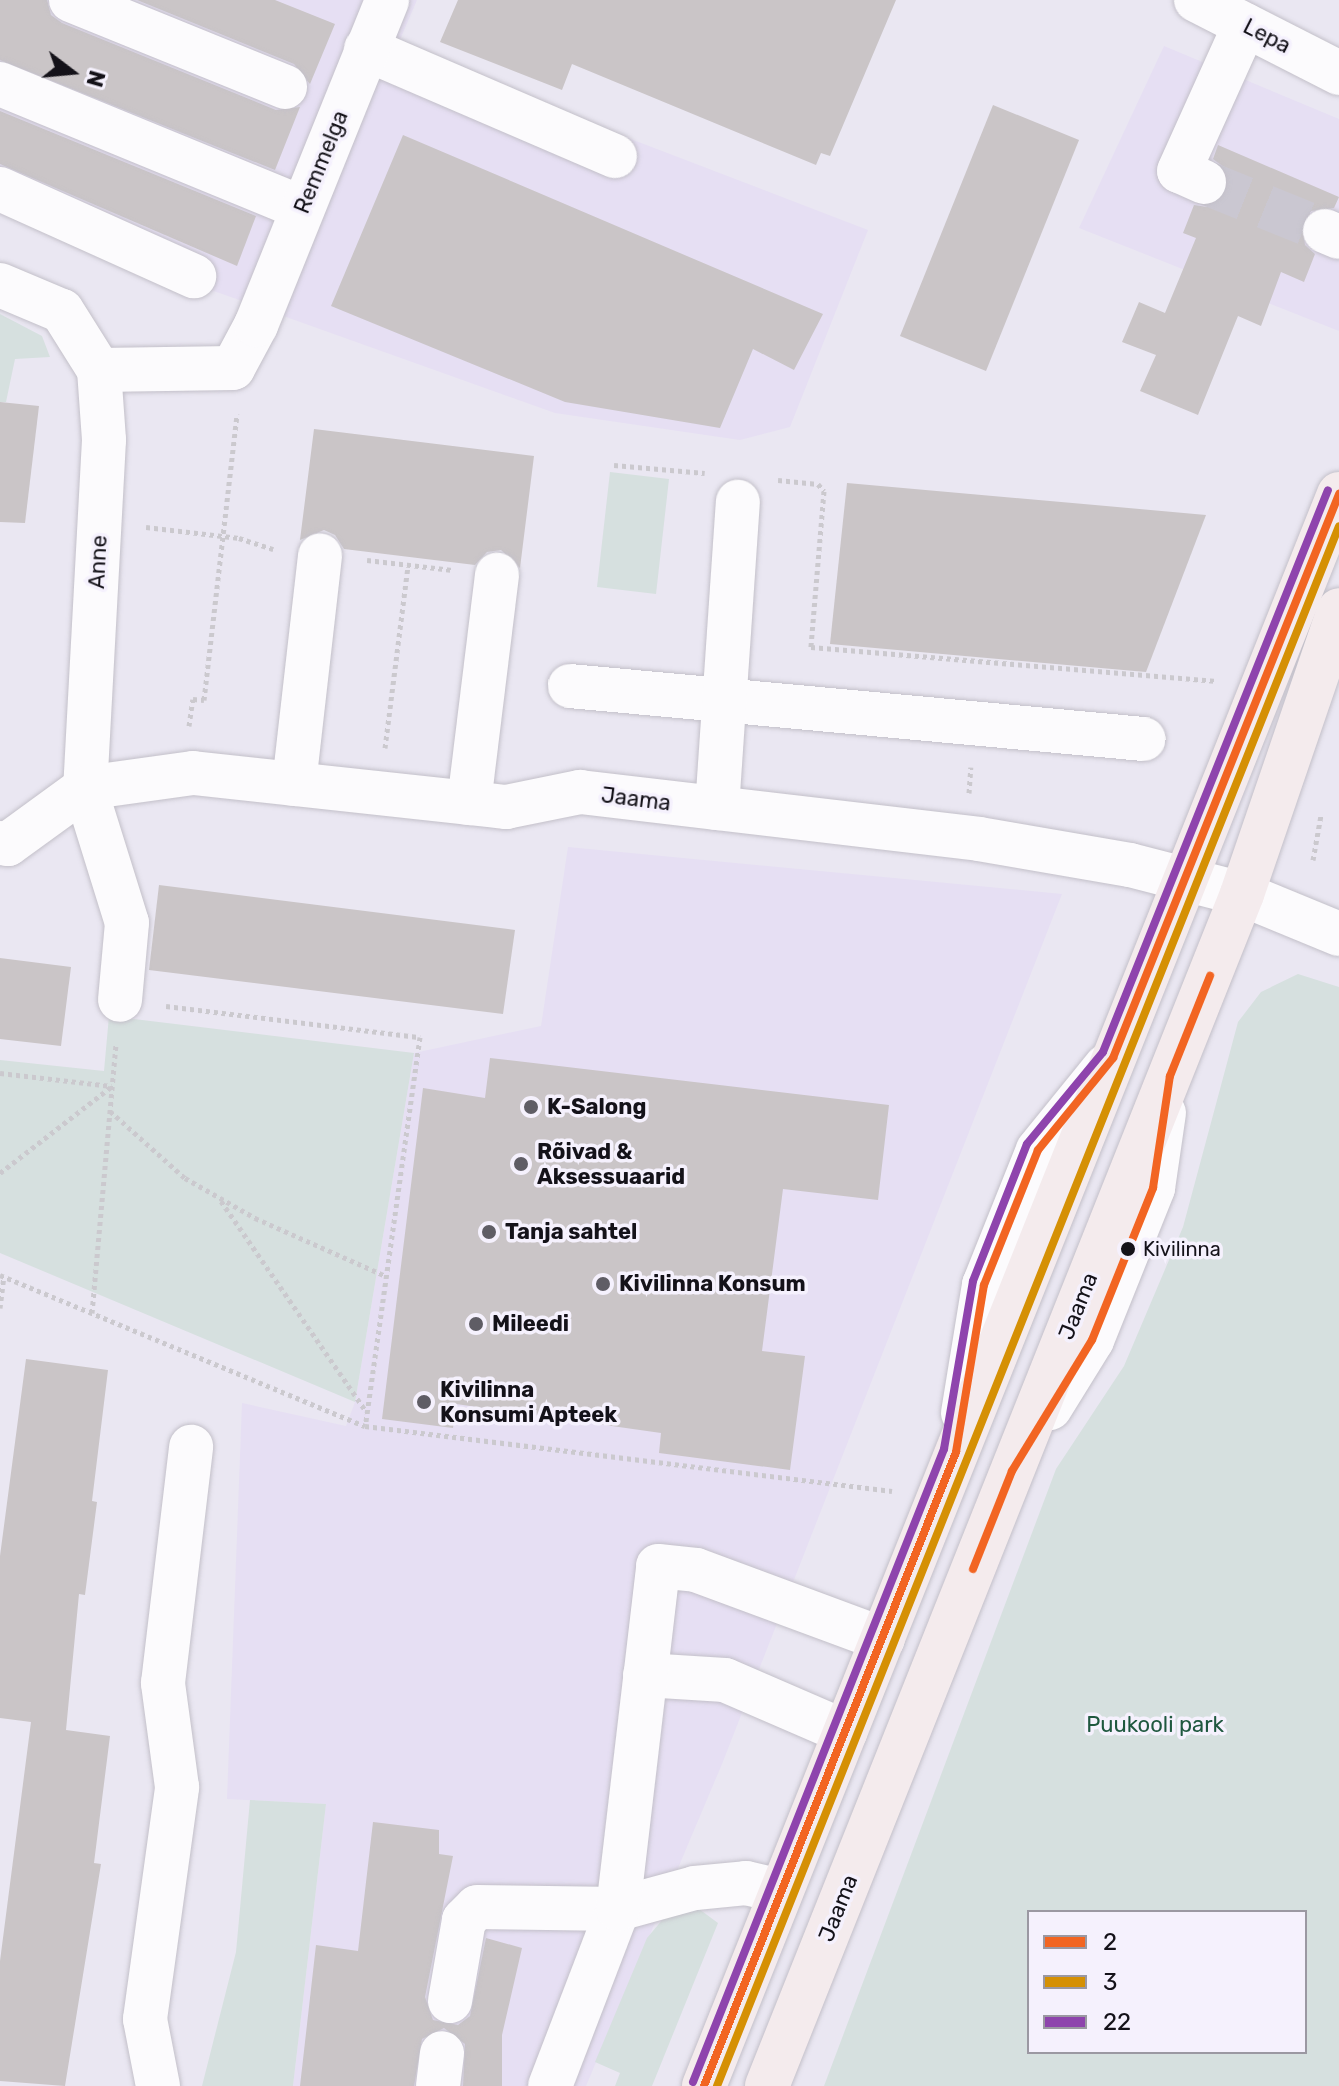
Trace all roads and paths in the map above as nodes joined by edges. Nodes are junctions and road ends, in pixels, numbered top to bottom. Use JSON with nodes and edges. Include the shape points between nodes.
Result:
{"nodes":[{"id":1,"x":71,"y":0,"type":"edge"},
{"id":2,"x":1196,"y":0,"type":"edge"},
{"id":3,"x":376,"y":3,"type":"edge"},
{"id":4,"x":1245,"y":25,"type":"junction"},
{"id":5,"x":366,"y":49,"type":"junction"},
{"id":6,"x":1339,"y":73,"type":"edge"},
{"id":7,"x":0,"y":84,"type":"edge"},
{"id":8,"x":285,"y":87,"type":"dead end"},
{"id":9,"x":615,"y":156,"type":"dead end"},
{"id":10,"x":1204,"y":182,"type":"tunnel mouth"},
{"id":11,"x":0,"y":189,"type":"edge"},
{"id":12,"x":303,"y":208,"type":"junction"},
{"id":13,"x":194,"y":276,"type":"dead end"},
{"id":14,"x":0,"y":285,"type":"edge"},
{"id":15,"x":250,"y":335,"type":"junction"},
{"id":16,"x":99,"y":370,"type":"junction"},
{"id":17,"x":1339,"y":494,"type":"edge"},
{"id":18,"x":738,"y":502,"type":"dead end"},
{"id":19,"x":100,"y":522,"type":"junction"},
{"id":20,"x":222,"y":537,"type":"junction"},
{"id":21,"x":320,"y":555,"type":"junction"},
{"id":22,"x":408,"y":565,"type":"junction"},
{"id":23,"x":497,"y":575,"type":"joint"},
{"id":24,"x":1339,"y":610,"type":"edge"},
{"id":25,"x":811,"y":647,"type":"dead end"},
{"id":26,"x":1218,"y":681,"type":"dead end"},
{"id":27,"x":570,"y":686,"type":"dead end"},
{"id":28,"x":724,"y":701,"type":"junction"},
{"id":29,"x":1144,"y":739,"type":"dead end"},
{"id":30,"x":183,"y":774,"type":"junction"},
{"id":31,"x":294,"y":784,"type":"junction"},
{"id":32,"x":85,"y":788,"type":"junction"},
{"id":33,"x":380,"y":793,"type":"junction"},
{"id":34,"x":469,"y":803,"type":"junction"},
{"id":35,"x":717,"y":808,"type":"junction"},
{"id":36,"x":0,"y":843,"type":"edge"},
{"id":37,"x":1186,"y":878,"type":"junction"},
{"id":38,"x":1242,"y":894,"type":"junction"},
{"id":39,"x":1339,"y":934,"type":"edge"},
{"id":40,"x":120,"y":1000,"type":"junction"},
{"id":41,"x":0,"y":1073,"type":"edge"},
{"id":42,"x":112,"y":1086,"type":"junction"},
{"id":43,"x":110,"y":1111,"type":"junction"},
{"id":44,"x":0,"y":1173,"type":"edge"},
{"id":45,"x":219,"y":1197,"type":"junction"},
{"id":46,"x":2,"y":1276,"type":"edge"},
{"id":47,"x":386,"y":1276,"type":"junction"},
{"id":48,"x":0,"y":1301,"type":"edge"},
{"id":49,"x":0,"y":1308,"type":"edge"},
{"id":50,"x":92,"y":1313,"type":"junction"},
{"id":51,"x":367,"y":1413,"type":"junction"},
{"id":52,"x":365,"y":1426,"type":"junction"},
{"id":53,"x":191,"y":1447,"type":"dead end"},
{"id":54,"x":901,"y":1492,"type":"dead end"},
{"id":55,"x":883,"y":1639,"type":"junction"},
{"id":56,"x":645,"y":1675,"type":"junction"},
{"id":57,"x":845,"y":1732,"type":"junction"},
{"id":58,"x":781,"y":1891,"type":"junction"},
{"id":59,"x":618,"y":1909,"type":"junction"},
{"id":60,"x":450,"y":2001,"type":"dead end"},
{"id":61,"x":158,"y":2086,"type":"edge"},
{"id":62,"x":550,"y":2086,"type":"edge"},
{"id":63,"x":704,"y":2086,"type":"edge"},
{"id":64,"x":767,"y":2086,"type":"edge"}],
"edges":[{"from":1,"to":8,"type":"street"},
{"from":2,"to":4,"type":"street","name":"Lepa"},
{"from":3,"to":5,"type":"street","name":"Remmelga"},
{"from":4,"to":6,"type":"street","name":"Lepa"},
{"from":4,"to":10,"type":"street","via":[[1179,171]]},
{"from":5,"to":9,"type":"street"},
{"from":5,"to":12,"type":"street","name":"Remmelga"},
{"from":7,"to":12,"type":"street"},
{"from":11,"to":13,"type":"street"},
{"from":12,"to":15,"type":"street","name":"Remmelga"},
{"from":14,"to":16,"type":"street","name":"Anne","via":[[62,311]]},
{"from":15,"to":16,"type":"street","via":[[233,368]]},
{"from":15,"to":20,"type":"path"},
{"from":16,"to":19,"type":"street","name":"Anne","via":[[104,440]]},
{"from":17,"to":37,"type":"main road"},
{"from":18,"to":28,"type":"street"},
{"from":19,"to":20,"type":"path"},
{"from":19,"to":32,"type":"street","name":"Anne"},
{"from":20,"to":21,"type":"path"},
{"from":20,"to":30,"type":"path","via":[[204,700],[193,699]]},
{"from":21,"to":22,"type":"path"},
{"from":21,"to":31,"type":"street"},
{"from":22,"to":23,"type":"path"},
{"from":22,"to":33,"type":"path"},
{"from":23,"to":34,"type":"street"},
{"from":24,"to":38,"type":"main road","name":"Jaama"},
{"from":25,"to":26,"type":"path"},
{"from":27,"to":28,"type":"street"},
{"from":28,"to":29,"type":"street"},
{"from":28,"to":35,"type":"street"},
{"from":30,"to":31,"type":"street","name":"Jaama"},
{"from":30,"to":32,"type":"street","name":"Jaama"},
{"from":31,"to":33,"type":"street","name":"Jaama"},
{"from":32,"to":36,"type":"street","via":[[8,844]]},
{"from":32,"to":40,"type":"street","via":[[127,923]]},
{"from":33,"to":34,"type":"street","name":"Jaama"},
{"from":34,"to":35,"type":"street","name":"Jaama","via":[[506,807],[580,792]]},
{"from":35,"to":37,"type":"street","name":"Jaama","via":[[979,839]]},
{"from":37,"to":38,"type":"street","name":"Jaama"},
{"from":37,"to":55,"type":"main road"},
{"from":38,"to":39,"type":"street","name":"Jaama"},
{"from":38,"to":64,"type":"main road","name":"Jaama"},
{"from":40,"to":42,"type":"path"},
{"from":40,"to":47,"type":"path","via":[[420,1037]]},
{"from":41,"to":42,"type":"path"},
{"from":42,"to":43,"type":"path"},
{"from":42,"to":44,"type":"path"},
{"from":43,"to":45,"type":"path","via":[[185,1178]]},
{"from":43,"to":50,"type":"path"},
{"from":45,"to":47,"type":"path"},
{"from":45,"to":51,"type":"path"},
{"from":46,"to":48,"type":"path"},
{"from":46,"to":50,"type":"path"},
{"from":47,"to":51,"type":"path"},
{"from":48,"to":49,"type":"path"},
{"from":50,"to":52,"type":"path"},
{"from":51,"to":52,"type":"path"},
{"from":52,"to":54,"type":"path"},
{"from":53,"to":61,"type":"street","via":[[163,1683],[177,1787],[145,2019]]},
{"from":55,"to":56,"type":"street","via":[[696,1570],[658,1566]]},
{"from":55,"to":57,"type":"main road"},
{"from":56,"to":57,"type":"street","via":[[725,1680]]},
{"from":56,"to":59,"type":"street"},
{"from":57,"to":58,"type":"main road"},
{"from":58,"to":59,"type":"street","via":[[746,1883],[695,1888]]},
{"from":58,"to":63,"type":"main road"},
{"from":59,"to":60,"type":"street","via":[[477,1907],[464,1920]]},
{"from":59,"to":62,"type":"street"}]}
